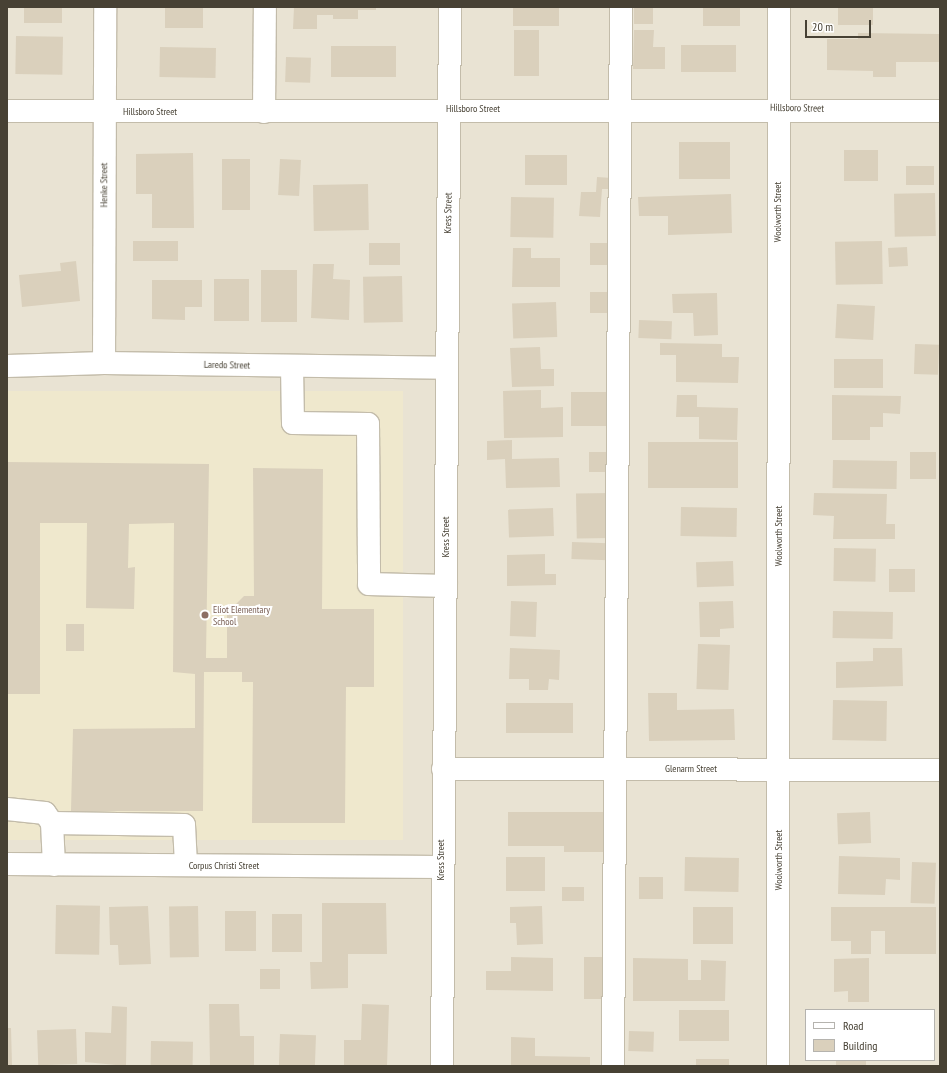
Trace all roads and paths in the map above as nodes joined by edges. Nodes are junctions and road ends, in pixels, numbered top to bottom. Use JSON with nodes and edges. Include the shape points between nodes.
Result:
{"nodes":[{"id":1,"x":105,"y":7,"type":"edge"},
{"id":2,"x":265,"y":7,"type":"edge"},
{"id":3,"x":450,"y":7,"type":"edge"},
{"id":4,"x":621,"y":7,"type":"edge"},
{"id":5,"x":779,"y":7,"type":"edge"},
{"id":6,"x":622,"y":108,"type":"junction"},
{"id":7,"x":778,"y":108,"type":"junction"},
{"id":8,"x":449,"y":109,"type":"junction"},
{"id":9,"x":940,"y":110,"type":"edge"},
{"id":10,"x":7,"y":111,"type":"edge"},
{"id":11,"x":104,"y":112,"type":"junction"},
{"id":12,"x":264,"y":112,"type":"junction"},
{"id":13,"x":104,"y":363,"type":"junction"},
{"id":14,"x":7,"y":366,"type":"edge"},
{"id":15,"x":292,"y":366,"type":"junction"},
{"id":16,"x":446,"y":368,"type":"junction"},
{"id":17,"x":446,"y":586,"type":"junction"},
{"id":18,"x":443,"y":769,"type":"junction"},
{"id":19,"x":779,"y":769,"type":"junction"},
{"id":20,"x":614,"y":770,"type":"junction"},
{"id":21,"x":940,"y":770,"type":"edge"},
{"id":22,"x":7,"y":808,"type":"edge"},
{"id":23,"x":52,"y":823,"type":"junction"},
{"id":24,"x":7,"y":864,"type":"edge"},
{"id":25,"x":54,"y":865,"type":"junction"},
{"id":26,"x":186,"y":865,"type":"junction"},
{"id":27,"x":441,"y":867,"type":"junction"},
{"id":28,"x":442,"y":1066,"type":"edge"},
{"id":29,"x":613,"y":1066,"type":"edge"},
{"id":30,"x":778,"y":1066,"type":"edge"}],
"edges":[{"from":1,"to":11,"type":"street","name":"Henke Street"},
{"from":2,"to":12,"type":"street"},
{"from":3,"to":8,"type":"street","name":"Kress Street"},
{"from":4,"to":6,"type":"street"},
{"from":5,"to":7,"type":"street","name":"Woolworth Street"},
{"from":6,"to":7,"type":"street","name":"Hillsboro Street"},
{"from":6,"to":8,"type":"street","name":"Hillsboro Street"},
{"from":6,"to":20,"type":"street"},
{"from":7,"to":9,"type":"street","name":"Hillsboro Street"},
{"from":7,"to":19,"type":"street","name":"Woolworth Street"},
{"from":8,"to":12,"type":"street","name":"Hillsboro Street"},
{"from":8,"to":16,"type":"street","name":"Kress Street"},
{"from":10,"to":11,"type":"street","name":"Hillsboro Street"},
{"from":11,"to":12,"type":"street","name":"Hillsboro Street"},
{"from":11,"to":13,"type":"street","name":"Henke Street"},
{"from":13,"to":14,"type":"street","name":"Laredo Street"},
{"from":13,"to":15,"type":"street","name":"Laredo Street"},
{"from":15,"to":16,"type":"street","name":"Laredo Street"},
{"from":15,"to":17,"type":"street","via":[[293,423],[368,424],[368,584]]},
{"from":16,"to":17,"type":"street","name":"Kress Street"},
{"from":17,"to":18,"type":"street","name":"Kress Street"},
{"from":18,"to":20,"type":"street","name":"Glenarm Street"},
{"from":18,"to":27,"type":"street","name":"Kress Street"},
{"from":19,"to":20,"type":"street","name":"Glenarm Street"},
{"from":19,"to":21,"type":"street","name":"Glenarm Street"},
{"from":19,"to":30,"type":"street","name":"Woolworth Street"},
{"from":20,"to":29,"type":"street"},
{"from":22,"to":23,"type":"street","via":[[45,813]]},
{"from":23,"to":25,"type":"street"},
{"from":23,"to":26,"type":"street","via":[[184,825]]},
{"from":24,"to":25,"type":"street","name":"Corpus Christi Street"},
{"from":25,"to":26,"type":"street","name":"Corpus Christi Street"},
{"from":26,"to":27,"type":"street","name":"Corpus Christi Street"},
{"from":27,"to":28,"type":"street","name":"Kress Street"}]}
